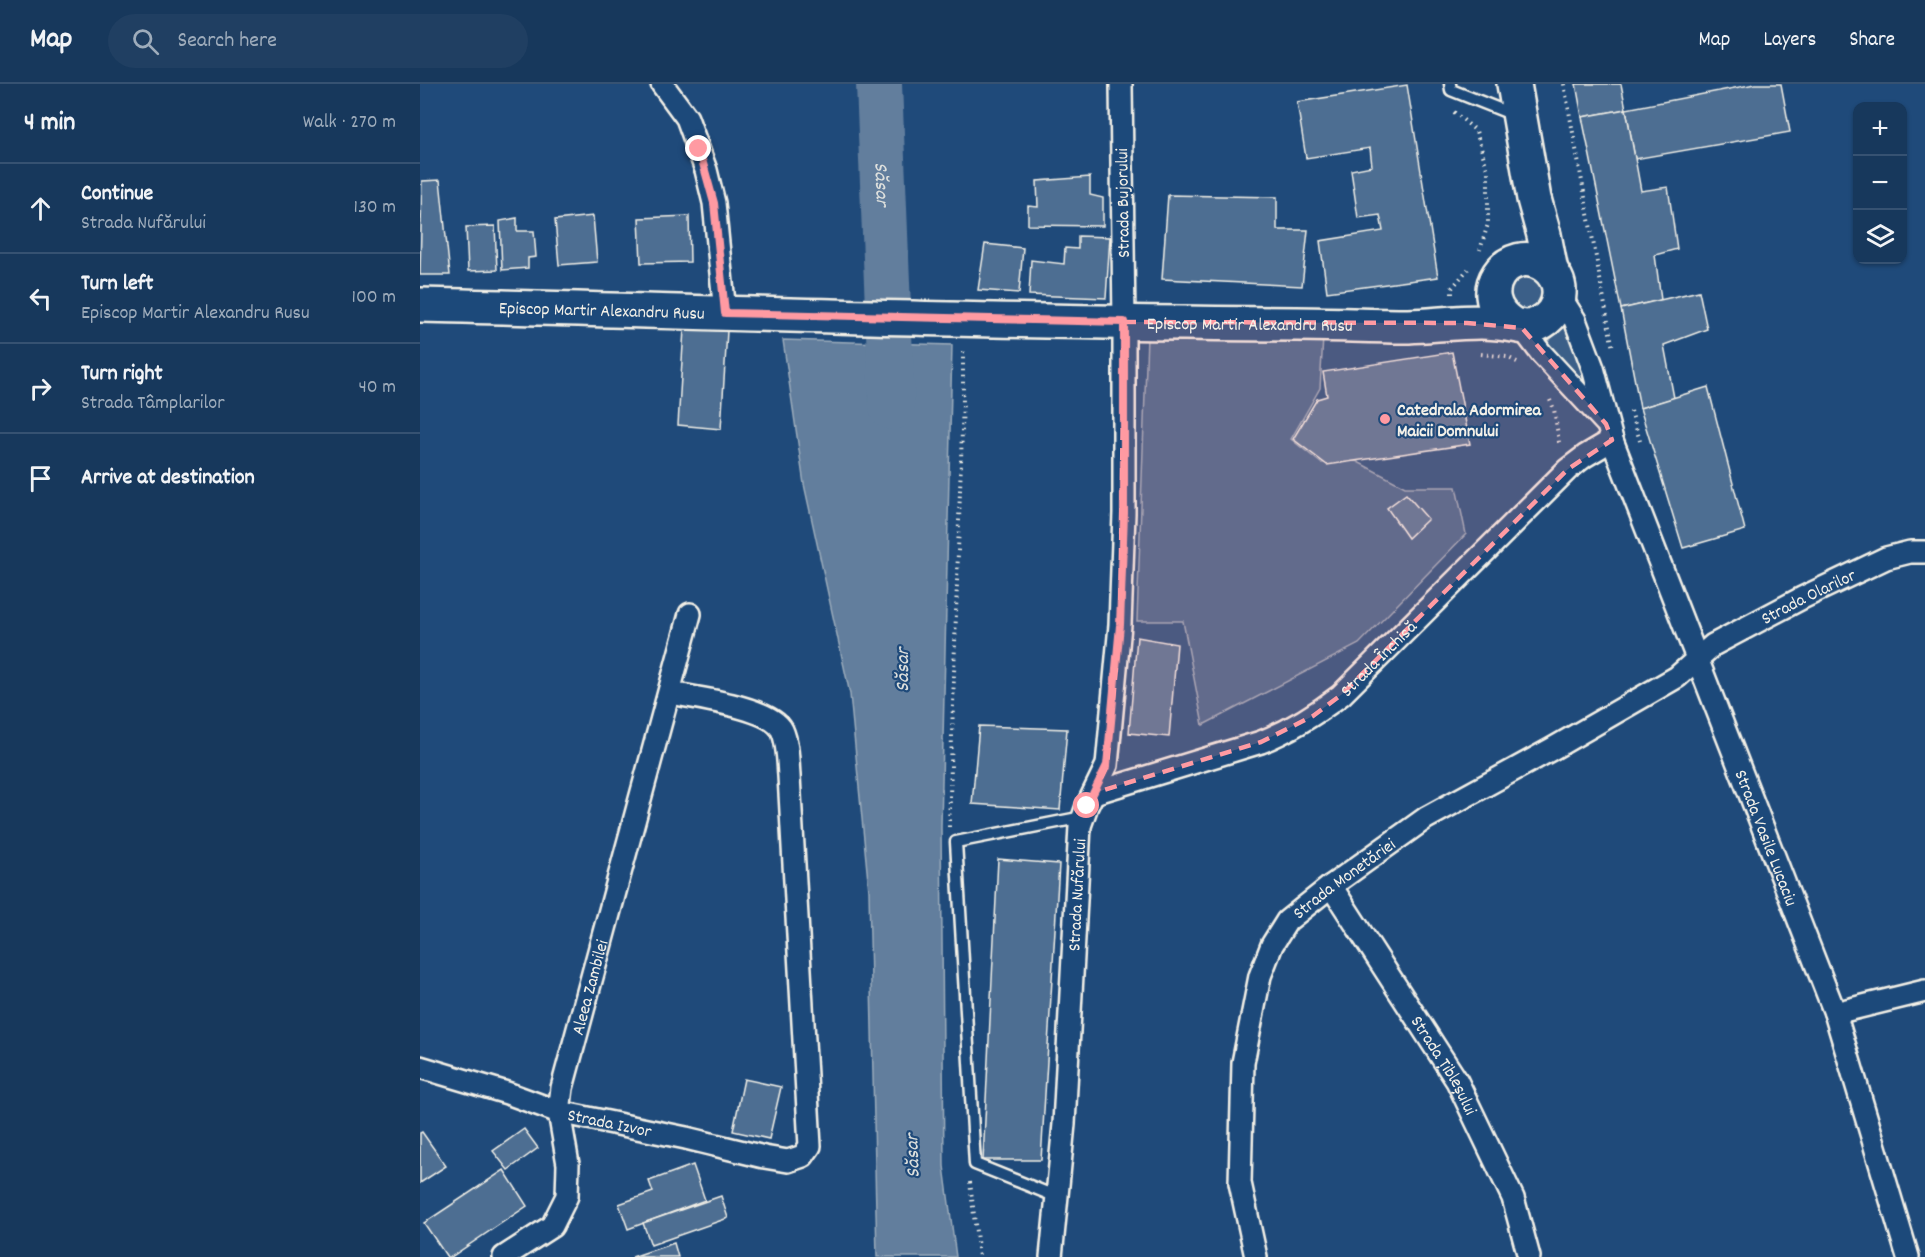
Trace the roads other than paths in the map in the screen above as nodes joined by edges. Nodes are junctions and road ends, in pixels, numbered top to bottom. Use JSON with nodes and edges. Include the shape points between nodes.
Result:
{"nodes":[{"id":1,"x":662,"y":84,"type":"edge"},
{"id":2,"x":1121,"y":84,"type":"edge"},
{"id":3,"x":1450,"y":84,"type":"edge"},
{"id":4,"x":1514,"y":84,"type":"edge"},
{"id":5,"x":1519,"y":117,"type":"junction"},
{"id":6,"x":1534,"y":199,"type":"junction"},
{"id":7,"x":1487,"y":267,"type":"junction"},
{"id":8,"x":1555,"y":283,"type":"junction"},
{"id":9,"x":420,"y":305,"type":"edge"},
{"id":10,"x":725,"y":313,"type":"junction"},
{"id":11,"x":1124,"y":322,"type":"junction"},
{"id":12,"x":1465,"y":325,"type":"junction"},
{"id":13,"x":1517,"y":326,"type":"junction"},
{"id":14,"x":1609,"y":432,"type":"junction"},
{"id":15,"x":1925,"y":552,"type":"edge"},
{"id":16,"x":690,"y":614,"type":"dead end"},
{"id":17,"x":1698,"y":658,"type":"junction"},
{"id":18,"x":670,"y":693,"type":"junction"},
{"id":19,"x":1094,"y":793,"type":"junction"},
{"id":20,"x":1083,"y":817,"type":"junction"},
{"id":21,"x":1331,"y":886,"type":"junction"},
{"id":22,"x":1925,"y":991,"type":"edge"},
{"id":23,"x":1835,"y":1013,"type":"junction"},
{"id":24,"x":420,"y":1067,"type":"edge"},
{"id":25,"x":559,"y":1112,"type":"junction"},
{"id":26,"x":1057,"y":1197,"type":"junction"},
{"id":27,"x":504,"y":1257,"type":"edge"},
{"id":28,"x":1051,"y":1257,"type":"edge"},
{"id":29,"x":1256,"y":1257,"type":"edge"},
{"id":30,"x":1529,"y":1257,"type":"edge"},
{"id":31,"x":1908,"y":1257,"type":"edge"}],
"edges":[{"from":1,"to":10,"type":"street","via":[[687,118],[706,170],[714,203]]},
{"from":2,"to":11,"type":"street","name":"Strada Bujorului"},
{"from":3,"to":5,"type":"lane","via":[[1451,90]]},
{"from":4,"to":5,"type":"main road","name":"Strada Vasile Lucaciu"},
{"from":5,"to":6,"type":"main road","name":"Strada Vasile Lucaciu"},
{"from":6,"to":7,"type":"main road","via":[[1518,238]]},
{"from":6,"to":8,"type":"main road","name":"Strada Vasile Lucaciu"},
{"from":7,"to":8,"type":"main road","via":[[1533,261],[1543,264]]},
{"from":7,"to":12,"type":"main road"},
{"from":7,"to":13,"type":"main road","via":[[1496,309],[1502,318]]},
{"from":8,"to":13,"type":"main road","via":[[1556,308],[1548,318],[1537,325]]},
{"from":8,"to":14,"type":"street","name":"Strada Vasile Lucaciu","via":[[1575,320],[1593,368]]},
{"from":9,"to":10,"type":"main road","name":"Episcop Martir Alexandru Rusu"},
{"from":10,"to":11,"type":"main road","name":"Episcop Martir Alexandru Rusu"},
{"from":11,"to":12,"type":"main road","name":"Episcop Martir Alexandru Rusu"},
{"from":11,"to":19,"type":"street","name":"Strada Nufărului","via":[[1120,625],[1107,765]]},
{"from":12,"to":13,"type":"main road","name":"Episcop Martir Alexandru Rusu"},
{"from":13,"to":14,"type":"street","name":"Strada Vasile Lucaciu"},
{"from":14,"to":17,"type":"street","name":"Strada Vasile Lucaciu"},
{"from":14,"to":19,"type":"street","name":"Strada Închisă","via":[[1349,687],[1313,716],[1261,742]]},
{"from":15,"to":17,"type":"street","name":"Strada Olarilor","via":[[1896,555],[1857,571],[1713,645]]},
{"from":16,"to":18,"type":"street","name":"Aleea Zambilei"},
{"from":17,"to":21,"type":"street","name":"Strada Monetăriei","via":[[1677,677],[1426,818]]},
{"from":17,"to":23,"type":"street","name":"Strada Vasile Lucaciu"},
{"from":18,"to":25,"type":"street","name":"Aleea Zambilei","via":[[572,1048]]},
{"from":18,"to":25,"type":"street","name":"Strada Izvor","via":[[765,715],[781,729],[789,776],[810,1146],[803,1156],[788,1161]]},
{"from":19,"to":20,"type":"street","name":"Strada Nufărului"},
{"from":20,"to":26,"type":"street","name":"Strada Nufărului"},
{"from":20,"to":26,"type":"lane","via":[[956,843],[975,1164]]},
{"from":21,"to":29,"type":"street","name":"Strada Monetăriei","via":[[1287,921],[1260,976],[1243,1063],[1240,1183]]},
{"from":21,"to":30,"type":"street","name":"Strada Țibleșului","via":[[1457,1081],[1513,1198]]},
{"from":22,"to":23,"type":"street"},
{"from":23,"to":31,"type":"street","name":"Strada Vasile Lucaciu"},
{"from":24,"to":25,"type":"street","name":"Strada Izvor"},
{"from":25,"to":27,"type":"street","name":"Aleea Zambilei","via":[[568,1164],[567,1196],[552,1226]]},
{"from":26,"to":28,"type":"street","name":"Strada Nufărului"}]}
